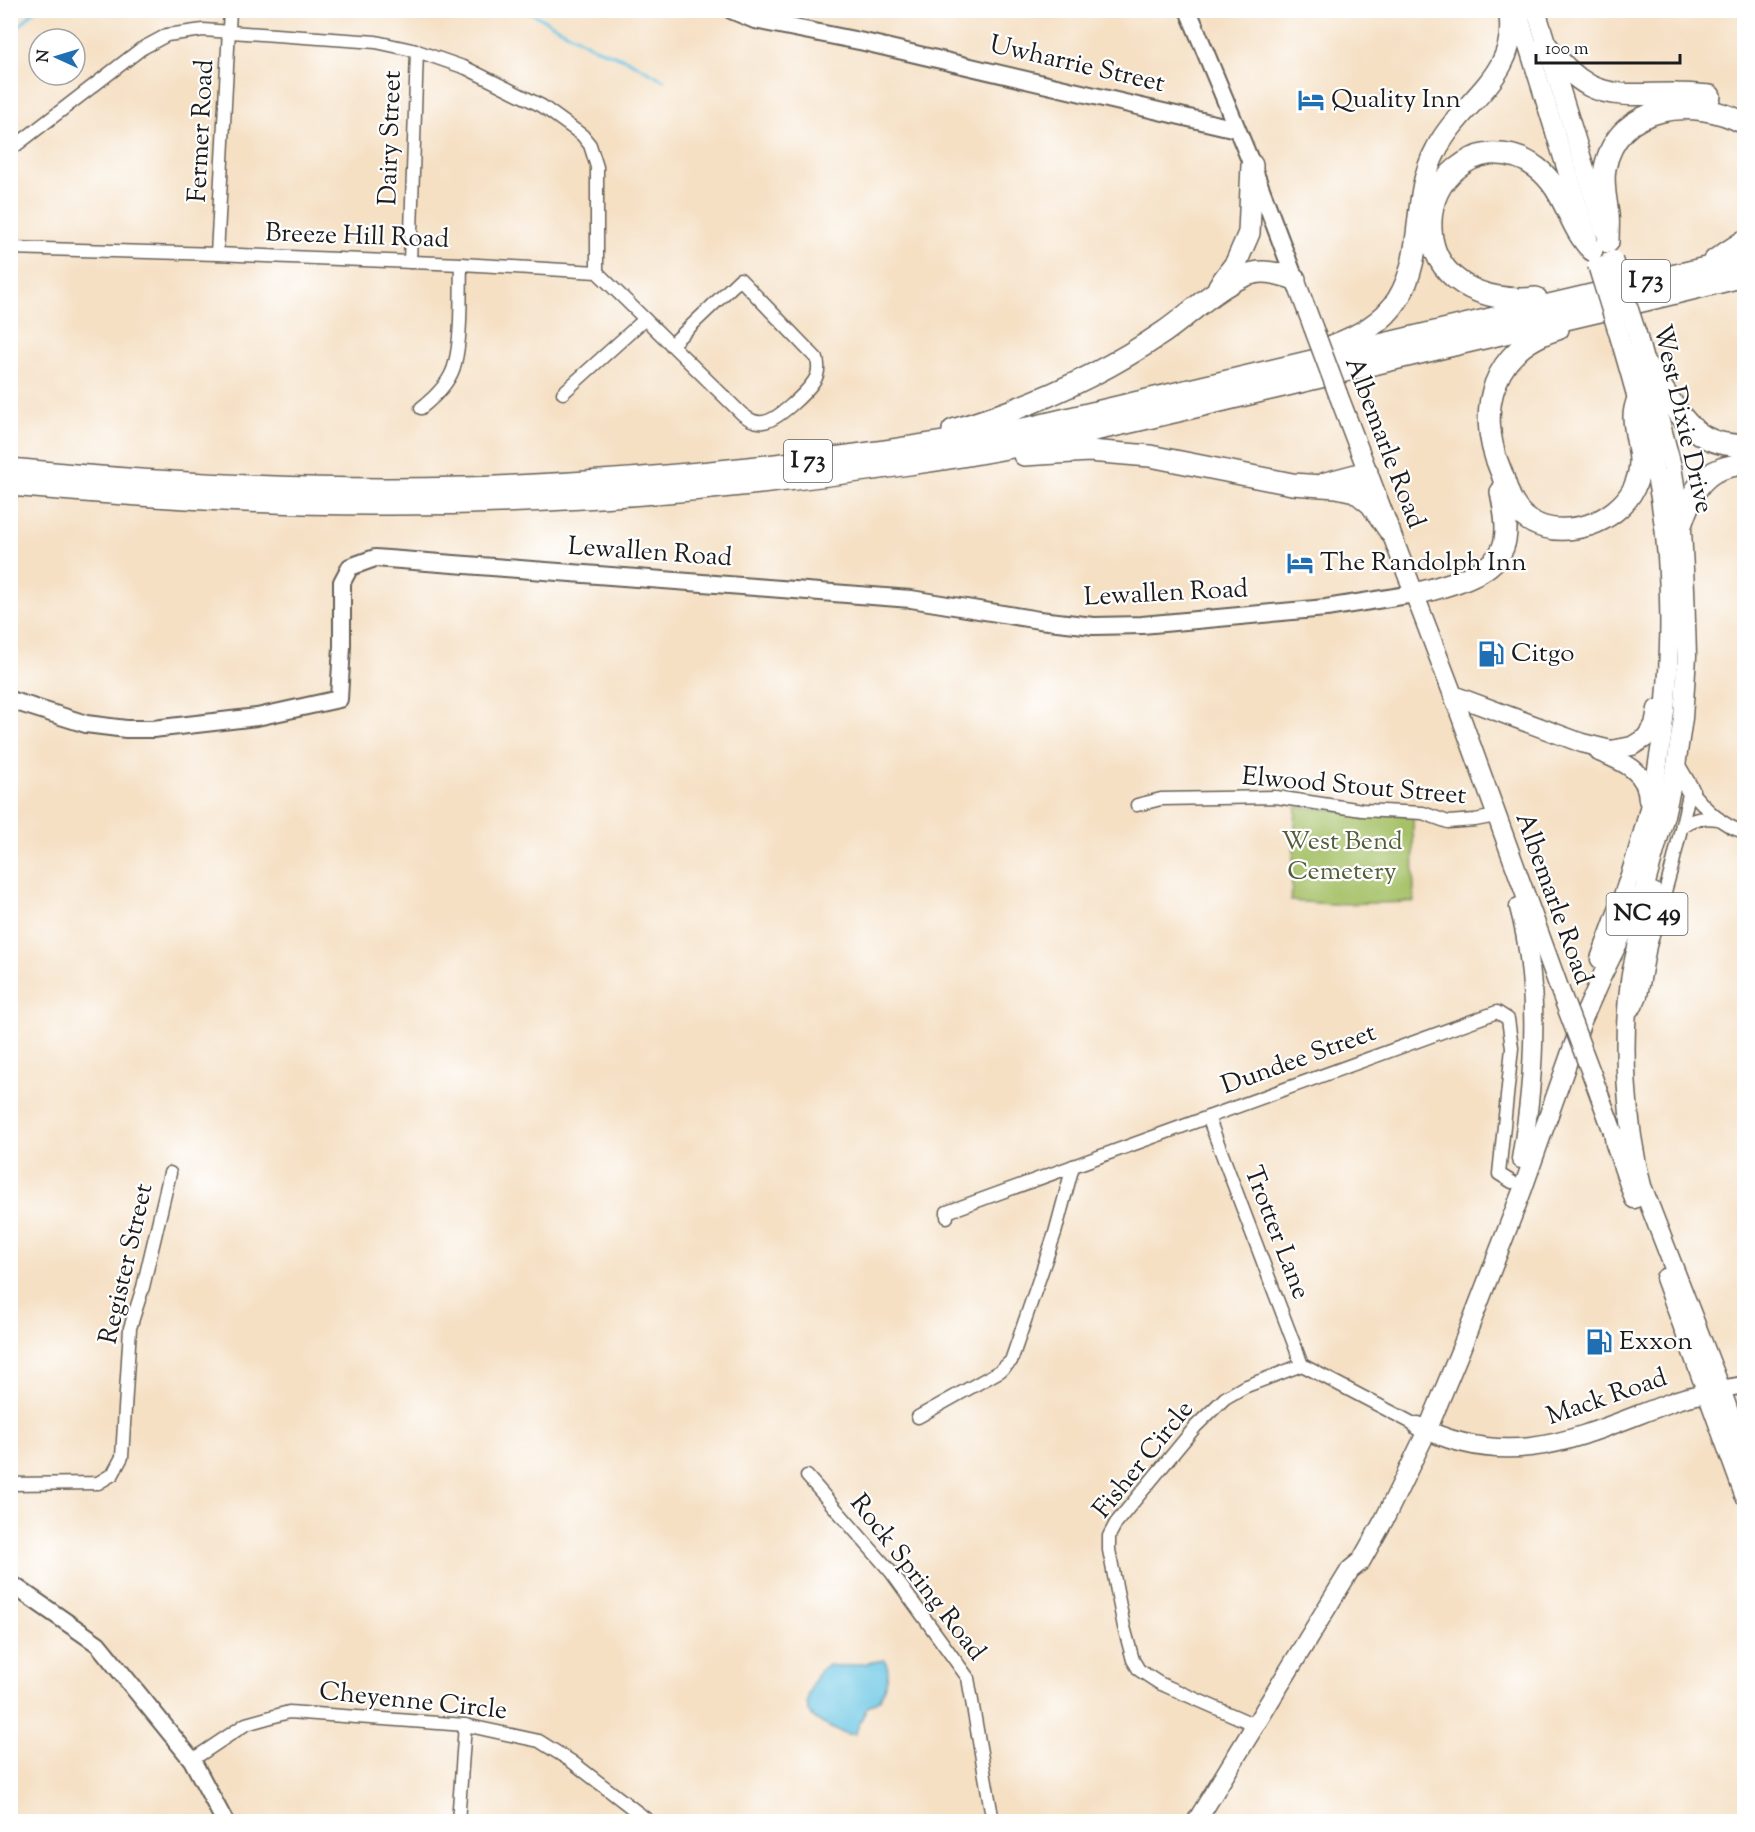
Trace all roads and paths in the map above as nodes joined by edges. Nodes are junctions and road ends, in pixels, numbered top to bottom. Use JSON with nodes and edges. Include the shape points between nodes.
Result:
{"nodes":[{"id":1,"x":230,"y":10,"type":"edge"},
{"id":2,"x":731,"y":10,"type":"edge"},
{"id":3,"x":1188,"y":10,"type":"edge"},
{"id":4,"x":1509,"y":10,"type":"edge"},
{"id":5,"x":1517,"y":10,"type":"edge"},
{"id":6,"x":1536,"y":10,"type":"edge"},
{"id":7,"x":230,"y":31,"type":"junction"},
{"id":8,"x":1546,"y":45,"type":"junction"},
{"id":9,"x":417,"y":51,"type":"junction"},
{"id":10,"x":1744,"y":107,"type":"edge"},
{"id":11,"x":1744,"y":123,"type":"edge"},
{"id":12,"x":1236,"y":129,"type":"junction"},
{"id":13,"x":10,"y":150,"type":"edge"},
{"id":14,"x":1252,"y":165,"type":"junction"},
{"id":15,"x":1744,"y":241,"type":"edge"},
{"id":16,"x":10,"y":248,"type":"edge"},
{"id":17,"x":218,"y":254,"type":"junction"},
{"id":18,"x":1602,"y":254,"type":"junction"},
{"id":19,"x":1744,"y":259,"type":"edge"},
{"id":20,"x":410,"y":262,"type":"junction"},
{"id":21,"x":461,"y":264,"type":"junction"},
{"id":22,"x":597,"y":272,"type":"junction"},
{"id":23,"x":1744,"y":276,"type":"edge"},
{"id":24,"x":1700,"y":278,"type":"junction"},
{"id":25,"x":1295,"y":279,"type":"junction"},
{"id":26,"x":1744,"y":289,"type":"edge"},
{"id":27,"x":1214,"y":293,"type":"junction"},
{"id":28,"x":1589,"y":304,"type":"junction"},
{"id":29,"x":645,"y":320,"type":"junction"},
{"id":30,"x":1629,"y":337,"type":"junction"},
{"id":31,"x":671,"y":345,"type":"junction"},
{"id":32,"x":1646,"y":365,"type":"junction"},
{"id":33,"x":1269,"y":371,"type":"junction"},
{"id":34,"x":563,"y":393,"type":"dead end"},
{"id":35,"x":1638,"y":399,"type":"junction"},
{"id":36,"x":421,"y":408,"type":"dead end"},
{"id":37,"x":1744,"y":445,"type":"edge"},
{"id":38,"x":878,"y":452,"type":"junction"},
{"id":39,"x":1496,"y":461,"type":"junction"},
{"id":40,"x":1744,"y":463,"type":"edge"},
{"id":41,"x":913,"y":464,"type":"junction"},
{"id":42,"x":10,"y":469,"type":"edge"},
{"id":43,"x":1367,"y":472,"type":"junction"},
{"id":44,"x":10,"y":485,"type":"edge"},
{"id":45,"x":1317,"y":486,"type":"junction"},
{"id":46,"x":1681,"y":525,"type":"junction"},
{"id":47,"x":1389,"y":530,"type":"junction"},
{"id":48,"x":1413,"y":594,"type":"junction"},
{"id":49,"x":1667,"y":673,"type":"junction"},
{"id":50,"x":1453,"y":695,"type":"junction"},
{"id":51,"x":10,"y":700,"type":"edge"},
{"id":52,"x":1582,"y":742,"type":"junction"},
{"id":53,"x":1676,"y":766,"type":"junction"},
{"id":54,"x":1690,"y":790,"type":"junction"},
{"id":55,"x":1137,"y":805,"type":"dead end"},
{"id":56,"x":1657,"y":812,"type":"junction"},
{"id":57,"x":1496,"y":816,"type":"junction"},
{"id":58,"x":1719,"y":819,"type":"junction"},
{"id":59,"x":1682,"y":826,"type":"junction"},
{"id":60,"x":1744,"y":832,"type":"edge"},
{"id":61,"x":1511,"y":858,"type":"junction"},
{"id":62,"x":1608,"y":951,"type":"junction"},
{"id":63,"x":1627,"y":1015,"type":"junction"},
{"id":64,"x":1208,"y":1117,"type":"junction"},
{"id":65,"x":1613,"y":1132,"type":"junction"},
{"id":66,"x":1521,"y":1159,"type":"junction"},
{"id":67,"x":1073,"y":1166,"type":"junction"},
{"id":68,"x":170,"y":1173,"type":"dead end"},
{"id":69,"x":1512,"y":1182,"type":"junction"},
{"id":70,"x":1642,"y":1186,"type":"junction"},
{"id":71,"x":947,"y":1217,"type":"dead end"},
{"id":72,"x":1302,"y":1365,"type":"junction"},
{"id":73,"x":1744,"y":1385,"type":"edge"},
{"id":74,"x":1714,"y":1391,"type":"junction"},
{"id":75,"x":918,"y":1417,"type":"dead end"},
{"id":76,"x":1421,"y":1428,"type":"junction"},
{"id":77,"x":1744,"y":1455,"type":"edge"},
{"id":78,"x":807,"y":1476,"type":"dead end"},
{"id":79,"x":10,"y":1484,"type":"edge"},
{"id":80,"x":1744,"y":1495,"type":"edge"},
{"id":81,"x":10,"y":1583,"type":"edge"},
{"id":82,"x":465,"y":1725,"type":"junction"},
{"id":83,"x":1255,"y":1725,"type":"junction"},
{"id":84,"x":192,"y":1760,"type":"junction"},
{"id":85,"x":225,"y":1821,"type":"edge"},
{"id":86,"x":459,"y":1821,"type":"edge"},
{"id":87,"x":650,"y":1821,"type":"edge"},
{"id":88,"x":993,"y":1821,"type":"edge"},
{"id":89,"x":1196,"y":1821,"type":"edge"}],
"edges":[{"from":1,"to":7,"type":"street","name":"Fermer Road"},
{"from":2,"to":12,"type":"street","name":"Uwharrie Street","via":[[755,20]]},
{"from":3,"to":12,"type":"street","name":"Albemarle Road"},
{"from":4,"to":33,"type":"highway","via":[[1510,40],[1502,64],[1444,135],[1431,159],[1421,194],[1413,260],[1398,298],[1383,317],[1361,333],[1328,348],[1284,360]]},
{"from":5,"to":18,"type":"main road","name":"West Dixie Drive"},
{"from":6,"to":8,"type":"main road","name":"West Dixie Drive"},
{"from":7,"to":9,"type":"street","via":[[364,41]]},
{"from":7,"to":13,"type":"street","via":[[182,31],[154,41]]},
{"from":7,"to":17,"type":"street","name":"Fermer Road"},
{"from":8,"to":10,"type":"highway","via":[[1573,73],[1601,90],[1715,97]]},
{"from":8,"to":18,"type":"main road","name":"West Dixie Drive"},
{"from":9,"to":20,"type":"street","name":"Dairy Street"},
{"from":9,"to":22,"type":"street","via":[[466,68],[542,106],[570,124],[590,145],[597,167]]},
{"from":11,"to":18,"type":"highway","via":[[1714,111],[1674,109],[1642,118],[1623,131],[1611,149],[1605,171],[1608,217]]},
{"from":12,"to":14,"type":"street","name":"Albemarle Road"},
{"from":14,"to":25,"type":"street","name":"Albemarle Road"},
{"from":14,"to":27,"type":"highway","via":[[1249,233],[1236,263]]},
{"from":15,"to":24,"type":"highway"},
{"from":16,"to":17,"type":"street","name":"Breeze Hill Road"},
{"from":17,"to":20,"type":"street","name":"Breeze Hill Road"},
{"from":18,"to":28,"type":"highway","via":[[1580,239],[1556,187],[1536,167],[1518,157],[1487,154],[1470,159],[1446,178],[1434,200],[1434,245],[1444,268],[1462,284],[1486,295],[1510,299],[1573,290]]},
{"from":18,"to":30,"type":"main road","name":"West Dixie Drive","bridge":true},
{"from":19,"to":24,"type":"highway","number":"I 73"},
{"from":20,"to":21,"type":"street","name":"Breeze Hill Road"},
{"from":21,"to":22,"type":"street","name":"Breeze Hill Road"},
{"from":21,"to":36,"type":"street","via":[[455,364],[448,380]]},
{"from":22,"to":29,"type":"street"},
{"from":23,"to":24,"type":"highway","number":"I 73"},
{"from":24,"to":26,"type":"highway","via":[[1718,291]]},
{"from":24,"to":28,"type":"highway","number":"I 73"},
{"from":25,"to":27,"type":"highway","via":[[1260,272],[1244,276]]},
{"from":25,"to":43,"type":"main road","name":"Albemarle Road","bridge":true},
{"from":27,"to":38,"type":"highway","via":[[1165,331],[1073,384],[1022,407]]},
{"from":28,"to":33,"type":"highway","number":"I 73"},
{"from":28,"to":39,"type":"highway","via":[[1568,327],[1551,331],[1525,346],[1500,372],[1489,405]]},
{"from":28,"to":41,"type":"highway","number":"I 73","via":[[1515,330],[1199,406]]},
{"from":29,"to":31,"type":"street"},
{"from":29,"to":34,"type":"street"},
{"from":30,"to":32,"type":"main road","name":"West Dixie Drive"},
{"from":30,"to":35,"type":"main road","name":"West Dixie Drive"},
{"from":31,"to":31,"type":"street","via":[[753,422],[765,423],[778,417],[815,380],[819,368],[817,359],[740,279]]},
{"from":32,"to":37,"type":"highway","via":[[1695,432],[1712,442]]},
{"from":32,"to":46,"type":"main road","name":"West Dixie Drive","via":[[1672,466]]},
{"from":33,"to":38,"type":"highway","number":"I 73","via":[[1034,427]]},
{"from":35,"to":39,"type":"highway","via":[[1634,416],[1641,454],[1638,477],[1620,507],[1594,523],[1557,529],[1530,522],[1513,502]]},
{"from":35,"to":49,"type":"main road","name":"West Dixie Drive","via":[[1662,518]]},
{"from":38,"to":42,"type":"highway","number":"I 73","via":[[658,478],[462,488],[221,485]]},
{"from":39,"to":48,"type":"highway","via":[[1507,526],[1500,554],[1479,573]]},
{"from":40,"to":46,"type":"highway","via":[[1720,469],[1704,479],[1690,500]]},
{"from":41,"to":44,"type":"highway","number":"I 73","via":[[738,486],[465,504],[232,500]]},
{"from":41,"to":45,"type":"highway","via":[[1089,451],[1150,456]]},
{"from":43,"to":45,"type":"highway"},
{"from":43,"to":47,"type":"main road","name":"Albemarle Road"},
{"from":45,"to":47,"type":"highway","via":[[1355,491],[1371,504]]},
{"from":46,"to":53,"type":"main road","name":"West Dixie Drive","via":[[1687,656]]},
{"from":47,"to":48,"type":"main road","name":"Albemarle Road"},
{"from":48,"to":50,"type":"main road","name":"Albemarle Road"},
{"from":48,"to":51,"type":"street","name":"Lewallen Road","via":[[1326,608],[1142,626],[1094,626],[911,599],[375,558],[350,567],[342,582],[339,699],[257,717],[153,729],[86,724]]},
{"from":49,"to":52,"type":"main road","via":[[1659,692],[1654,725],[1646,738],[1617,750]]},
{"from":49,"to":56,"type":"main road","name":"West Dixie Drive"},
{"from":50,"to":52,"type":"main road"},
{"from":50,"to":57,"type":"main road","name":"Albemarle Road"},
{"from":52,"to":56,"type":"main road","via":[[1637,772]]},
{"from":53,"to":54,"type":"main road"},
{"from":53,"to":56,"type":"main road","name":"West Dixie Drive"},
{"from":54,"to":58,"type":"street"},
{"from":54,"to":59,"type":"street"},
{"from":55,"to":57,"type":"street","name":"Elwood Stout Street","via":[[1161,799],[1276,797],[1362,810],[1424,813],[1448,822]]},
{"from":56,"to":62,"type":"main road","name":"West Dixie Drive","via":[[1644,890]]},
{"from":56,"to":63,"type":"main road","number":"NC 49","via":[[1670,830],[1634,962]]},
{"from":57,"to":61,"type":"main road","name":"Albemarle Road"},
{"from":58,"to":59,"type":"street","via":[[1693,819]]},
{"from":58,"to":60,"type":"street"},
{"from":59,"to":63,"type":"street","via":[[1641,996]]},
{"from":61,"to":65,"type":"main road","name":"Albemarle Road","bridge":true},
{"from":61,"to":66,"type":"main road","via":[[1532,993],[1531,1077]]},
{"from":62,"to":66,"type":"main road"},
{"from":62,"to":76,"type":"main road","via":[[1481,1299]]},
{"from":63,"to":70,"type":"main road","number":"NC 49","via":[[1630,1121]]},
{"from":64,"to":67,"type":"street","name":"Dundee Street"},
{"from":64,"to":69,"type":"street","name":"Dundee Street","via":[[1497,1012],[1508,1019],[1512,1048],[1499,1174]]},
{"from":64,"to":72,"type":"street","name":"Trotter Lane"},
{"from":65,"to":70,"type":"main road","name":"Albemarle Road"},
{"from":65,"to":74,"type":"main road","name":"Albemarle Road","number":"NC 49","via":[[1636,1205]]},
{"from":66,"to":69,"type":"main road"},
{"from":67,"to":71,"type":"street","name":"Dundee Street","via":[[947,1212]]},
{"from":67,"to":75,"type":"street","via":[[1055,1233],[1011,1361]]},
{"from":68,"to":79,"type":"street","name":"Register Street","via":[[130,1328],[122,1457],[118,1466],[98,1483]]},
{"from":69,"to":76,"type":"main road"},
{"from":70,"to":74,"type":"main road","number":"NC 49"},
{"from":72,"to":76,"type":"street"},
{"from":72,"to":83,"type":"street","name":"Fisher Circle","via":[[1225,1398],[1196,1426],[1109,1536],[1124,1627],[1139,1670],[1159,1683]]},
{"from":73,"to":74,"type":"street","name":"Mack Road"},
{"from":74,"to":76,"type":"main road","name":"Mack Road","via":[[1675,1401],[1581,1437],[1530,1448],[1472,1445]]},
{"from":74,"to":77,"type":"main road","number":"NC 49"},
{"from":74,"to":80,"type":"main road","number":"NC 49"},
{"from":76,"to":83,"type":"main road","via":[[1353,1554],[1350,1570]]},
{"from":78,"to":88,"type":"street","name":"Rock Spring Road","via":[[891,1572],[968,1678]]},
{"from":81,"to":84,"type":"street","via":[[98,1644]]},
{"from":82,"to":84,"type":"street","name":"Cheyenne Circle","via":[[289,1712],[246,1724]]},
{"from":82,"to":86,"type":"street"},
{"from":82,"to":87,"type":"street","name":"Cheyenne Circle","via":[[539,1741]]},
{"from":83,"to":89,"type":"main road"},
{"from":84,"to":85,"type":"street"}]}
